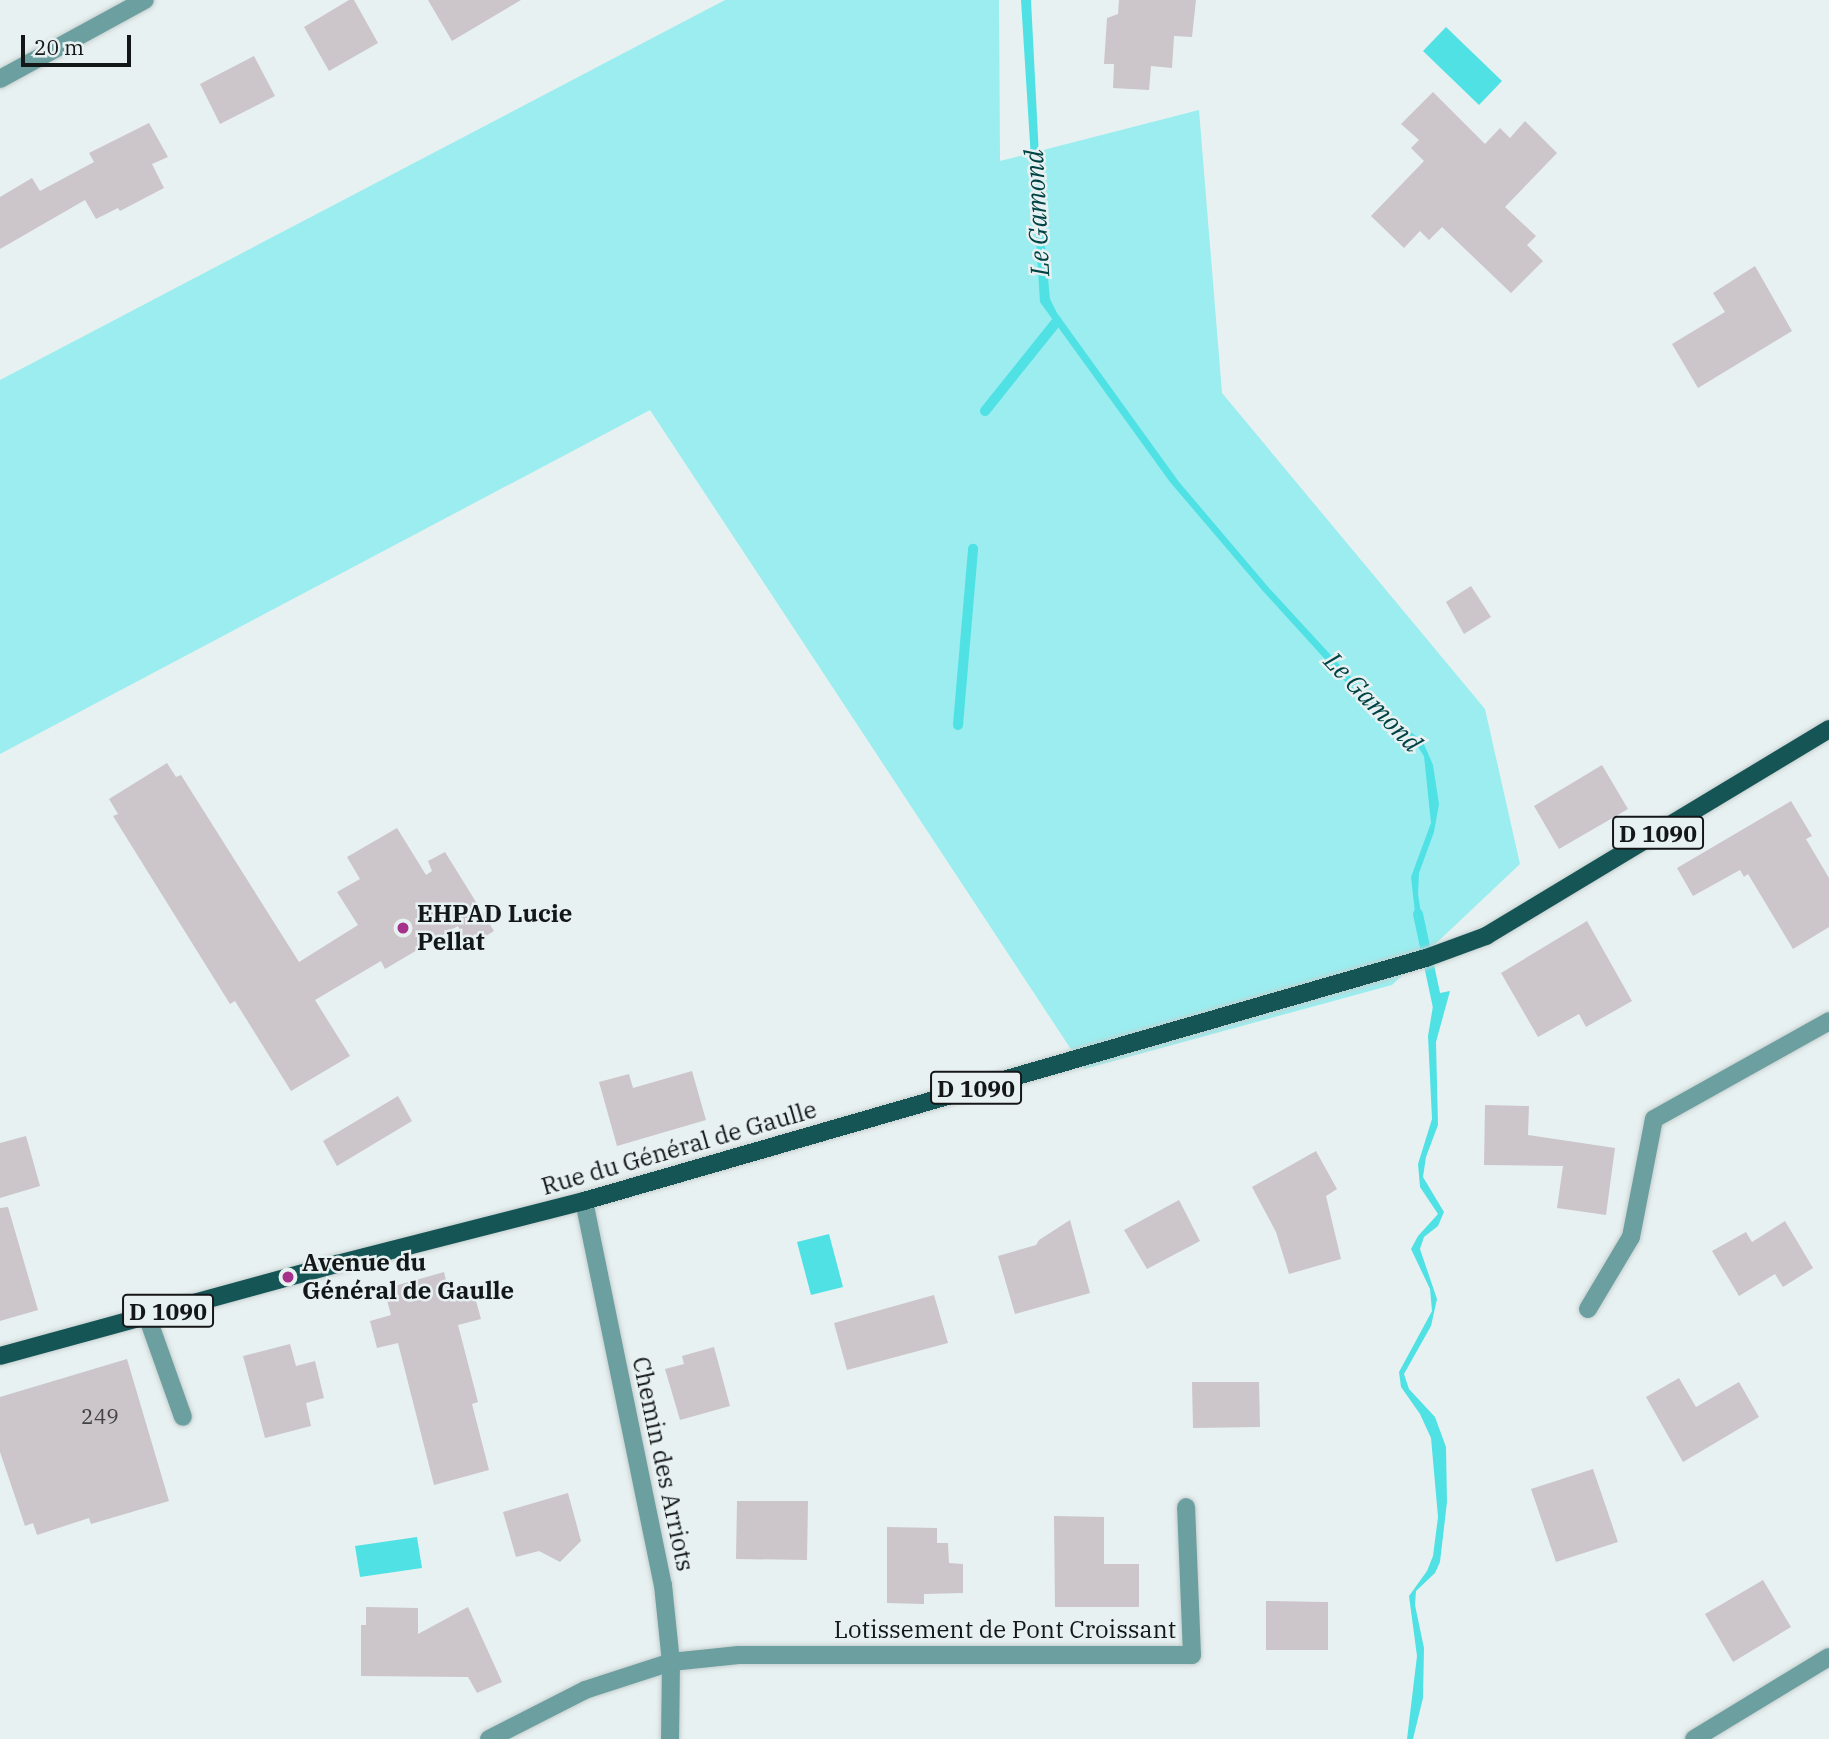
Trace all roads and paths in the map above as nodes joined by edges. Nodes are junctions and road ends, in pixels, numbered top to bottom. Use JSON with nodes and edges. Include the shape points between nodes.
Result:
{"nodes":[{"id":1,"x":145,"y":0,"type":"edge"},
{"id":2,"x":0,"y":79,"type":"edge"},
{"id":3,"x":1829,"y":729,"type":"edge"},
{"id":4,"x":1829,"y":1021,"type":"edge"},
{"id":5,"x":584,"y":1202,"type":"junction"},
{"id":6,"x":1588,"y":1309,"type":"dead end"},
{"id":7,"x":148,"y":1316,"type":"junction"},
{"id":8,"x":0,"y":1356,"type":"edge"},
{"id":9,"x":183,"y":1417,"type":"dead end"},
{"id":10,"x":1186,"y":1507,"type":"dead end"},
{"id":11,"x":1829,"y":1657,"type":"edge"},
{"id":12,"x":671,"y":1662,"type":"junction"},
{"id":13,"x":489,"y":1739,"type":"edge"},
{"id":14,"x":670,"y":1739,"type":"edge"},
{"id":15,"x":1694,"y":1739,"type":"edge"}],
"edges":[{"from":1,"to":2,"type":"street"},
{"from":3,"to":5,"type":"main road","name":"Rue du Général de Gaulle","number":"D 1090","via":[[1486,936]]},
{"from":4,"to":6,"type":"street","via":[[1654,1119],[1631,1237]]},
{"from":5,"to":7,"type":"main road","name":"Rue du Général de Gaulle","number":"D 1090"},
{"from":5,"to":12,"type":"street","name":"Chemin des Arriots","via":[[663,1585]]},
{"from":7,"to":8,"type":"main road","name":"Rue du Général de Gaulle","number":"D 1090"},
{"from":7,"to":9,"type":"street"},
{"from":10,"to":12,"type":"street","name":"Lotissement de Pont Croissant","via":[[1192,1655],[739,1655]]},
{"from":11,"to":15,"type":"street"},
{"from":12,"to":13,"type":"street","via":[[585,1690]]},
{"from":12,"to":14,"type":"street","name":"Chemin des Arriots"}]}
